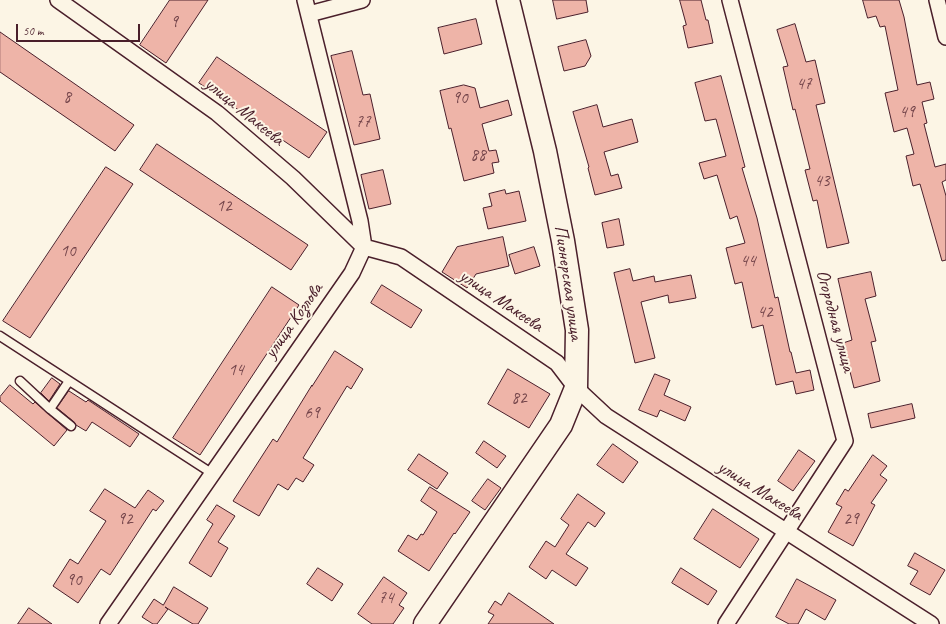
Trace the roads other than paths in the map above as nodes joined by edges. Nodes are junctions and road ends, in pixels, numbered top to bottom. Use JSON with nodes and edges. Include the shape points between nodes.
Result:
{"nodes":[{"id":1,"x":58,"y":0,"type":"edge"},
{"id":2,"x":362,"y":0,"type":"edge"},
{"id":3,"x":508,"y":0,"type":"edge"},
{"id":4,"x":730,"y":0,"type":"edge"},
{"id":5,"x":937,"y":0,"type":"edge"},
{"id":6,"x":307,"y":7,"type":"edge"},
{"id":7,"x":946,"y":37,"type":"edge"},
{"id":8,"x":364,"y":247,"type":"junction"},
{"id":9,"x":0,"y":336,"type":"edge"},
{"id":10,"x":20,"y":381,"type":"dead end"},
{"id":11,"x":69,"y":381,"type":"junction"},
{"id":12,"x":576,"y":388,"type":"junction"},
{"id":13,"x":50,"y":409,"type":"junction"},
{"id":14,"x":71,"y":426,"type":"dead end"},
{"id":15,"x":212,"y":474,"type":"junction"},
{"id":16,"x":786,"y":531,"type":"junction"},
{"id":17,"x":108,"y":624,"type":"edge"},
{"id":18,"x":425,"y":624,"type":"edge"},
{"id":19,"x":726,"y":624,"type":"edge"},
{"id":20,"x":931,"y":624,"type":"edge"}],
"edges":[{"from":1,"to":8,"type":"street","name":"улица Макеева","via":[[217,113],[293,178]]},
{"from":2,"to":6,"type":"street"},
{"from":3,"to":12,"type":"street","name":"Пионерская улица","via":[[545,151],[563,241],[577,330]]},
{"from":4,"to":16,"type":"street","name":"Огородная улица","via":[[845,441]]},
{"from":5,"to":7,"type":"street"},
{"from":6,"to":8,"type":"street","via":[[360,221]]},
{"from":8,"to":12,"type":"street","name":"улица Макеева","via":[[401,257],[557,363]]},
{"from":8,"to":15,"type":"street","name":"улица Козлова","via":[[352,273]]},
{"from":9,"to":11,"type":"lane"},
{"from":10,"to":13,"type":"lane"},
{"from":11,"to":13,"type":"lane"},
{"from":11,"to":15,"type":"lane"},
{"from":12,"to":16,"type":"street","name":"улица Макеева","via":[[606,416]]},
{"from":12,"to":18,"type":"street","name":"Пионерская улица","via":[[561,425]]},
{"from":13,"to":14,"type":"lane"},
{"from":15,"to":17,"type":"street","name":"улица Козлова"},
{"from":16,"to":19,"type":"street","name":"Огородная улица"},
{"from":16,"to":20,"type":"street","name":"улица Макеева"}]}
